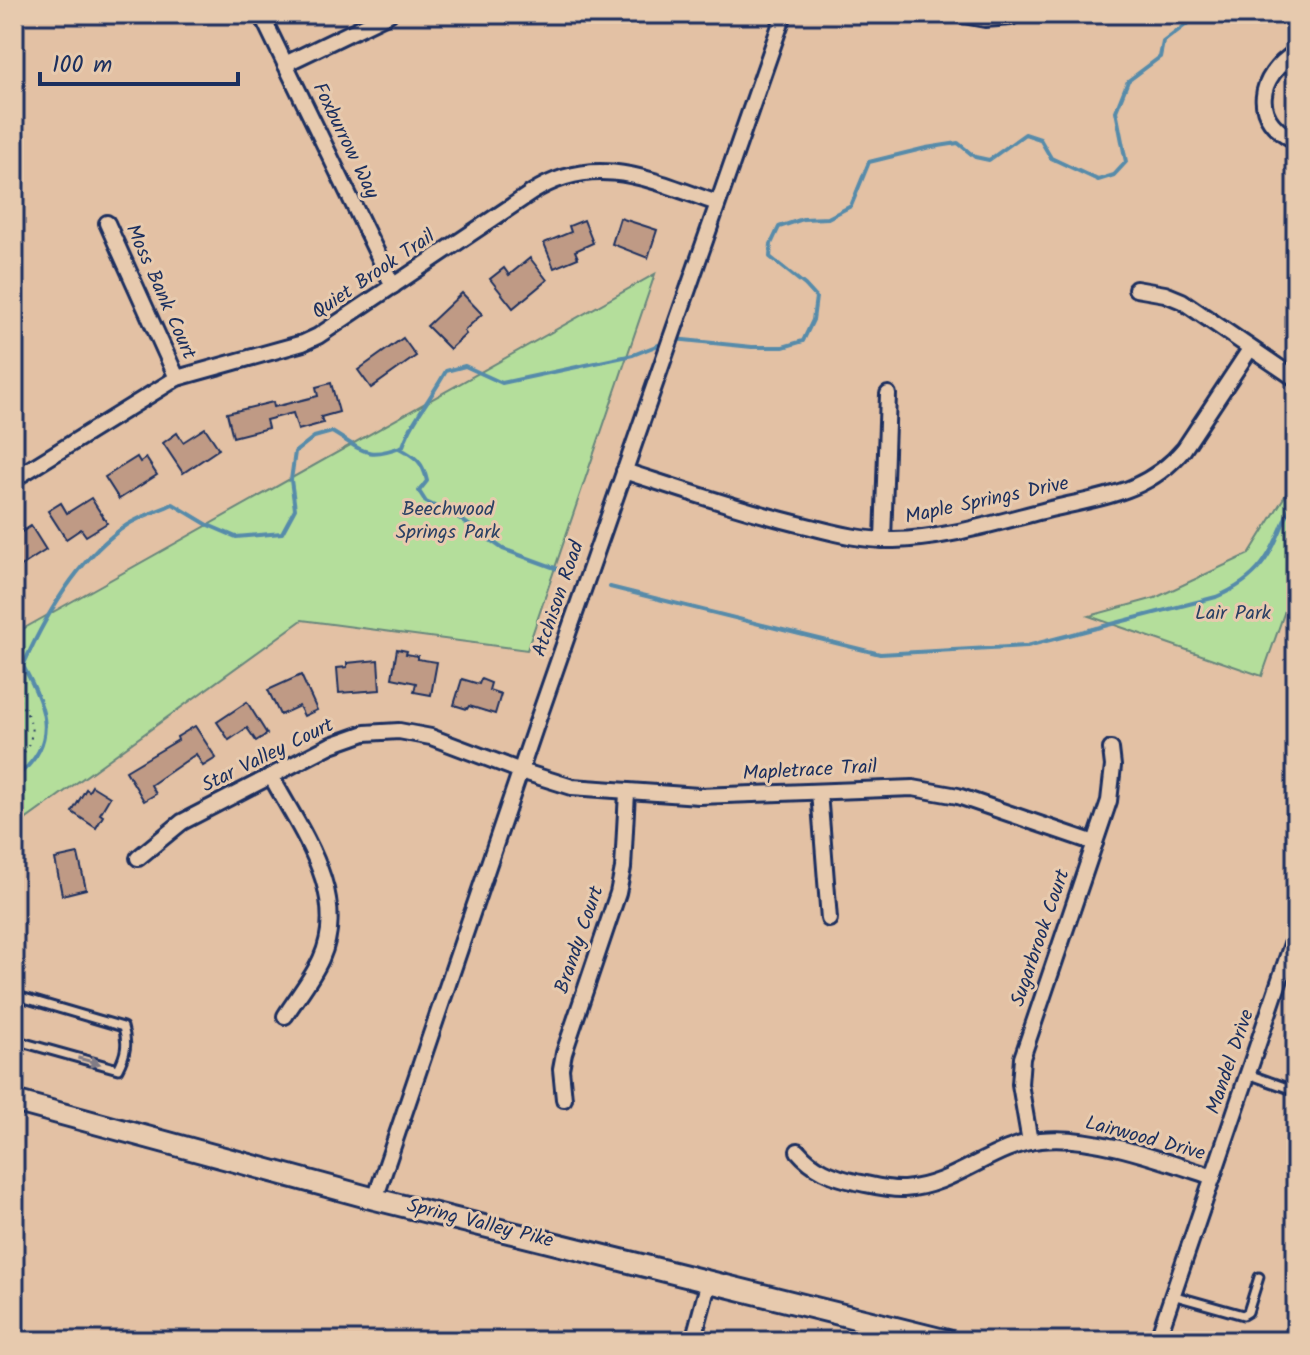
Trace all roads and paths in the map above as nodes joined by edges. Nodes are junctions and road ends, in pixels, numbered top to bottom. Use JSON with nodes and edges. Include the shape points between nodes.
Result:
{"nodes":[{"id":1,"x":261,"y":14,"type":"edge"},
{"id":2,"x":389,"y":14,"type":"edge"},
{"id":3,"x":784,"y":14,"type":"edge"},
{"id":4,"x":958,"y":14,"type":"edge"},
{"id":5,"x":1011,"y":17,"type":"dead end"},
{"id":6,"x":1296,"y":52,"type":"edge"},
{"id":7,"x":285,"y":64,"type":"junction"},
{"id":8,"x":1296,"y":141,"type":"edge"},
{"id":9,"x":717,"y":203,"type":"junction"},
{"id":10,"x":107,"y":223,"type":"dead end"},
{"id":11,"x":393,"y":286,"type":"junction"},
{"id":12,"x":1136,"y":289,"type":"dead end"},
{"id":13,"x":1250,"y":349,"type":"junction"},
{"id":14,"x":177,"y":378,"type":"junction"},
{"id":15,"x":1296,"y":379,"type":"edge"},
{"id":16,"x":888,"y":394,"type":"dead end"},
{"id":17,"x":624,"y":471,"type":"junction"},
{"id":18,"x":14,"y":479,"type":"edge"},
{"id":19,"x":883,"y":540,"type":"junction"},
{"id":20,"x":14,"y":693,"type":"edge"},
{"id":21,"x":1111,"y":749,"type":"dead end"},
{"id":22,"x":14,"y":766,"type":"edge"},
{"id":23,"x":521,"y":771,"type":"junction"},
{"id":24,"x":271,"y":776,"type":"junction"},
{"id":25,"x":627,"y":792,"type":"junction"},
{"id":26,"x":819,"y":792,"type":"junction"},
{"id":27,"x":1095,"y":843,"type":"junction"},
{"id":28,"x":138,"y":858,"type":"dead end"},
{"id":29,"x":829,"y":919,"type":"dead end"},
{"id":30,"x":1296,"y":932,"type":"edge"},
{"id":31,"x":14,"y":995,"type":"edge"},
{"id":32,"x":285,"y":1016,"type":"dead end"},
{"id":33,"x":14,"y":1040,"type":"edge"},
{"id":34,"x":1248,"y":1074,"type":"junction"},
{"id":35,"x":1296,"y":1091,"type":"edge"},
{"id":36,"x":564,"y":1099,"type":"dead end"},
{"id":37,"x":14,"y":1101,"type":"edge"},
{"id":38,"x":1030,"y":1142,"type":"junction"},
{"id":39,"x":798,"y":1151,"type":"dead end"},
{"id":40,"x":1213,"y":1177,"type":"junction"},
{"id":41,"x":375,"y":1199,"type":"junction"},
{"id":42,"x":1259,"y":1277,"type":"dead end"},
{"id":43,"x":709,"y":1281,"type":"junction"},
{"id":44,"x":1172,"y":1295,"type":"junction"},
{"id":45,"x":693,"y":1341,"type":"edge"},
{"id":46,"x":948,"y":1341,"type":"edge"},
{"id":47,"x":1157,"y":1341,"type":"edge"}],
"edges":[{"from":1,"to":7,"type":"street","name":"Foxburrow Way"},
{"from":2,"to":7,"type":"street"},
{"from":3,"to":9,"type":"street","name":"Atchison Road"},
{"from":4,"to":5,"type":"street"},
{"from":6,"to":8,"type":"street","via":[[1281,64],[1263,95],[1270,121]]},
{"from":7,"to":11,"type":"street","name":"Foxburrow Way"},
{"from":9,"to":11,"type":"street","name":"Quiet Brook Trail","via":[[636,175],[578,173],[539,188]]},
{"from":9,"to":17,"type":"street","name":"Atchison Road"},
{"from":10,"to":14,"type":"street","name":"Moss Bank Court"},
{"from":11,"to":14,"type":"street","name":"Quiet Brook Trail","via":[[303,343]]},
{"from":12,"to":13,"type":"street","via":[[1182,301]]},
{"from":13,"to":15,"type":"street"},
{"from":13,"to":19,"type":"street","name":"Maple Springs Drive","via":[[1184,449],[1147,482],[946,534]]},
{"from":14,"to":18,"type":"street","name":"Quiet Brook Trail"},
{"from":16,"to":19,"type":"street"},
{"from":17,"to":19,"type":"street","name":"Maple Springs Drive","via":[[760,514]]},
{"from":17,"to":23,"type":"street","name":"Atchison Road"},
{"from":20,"to":22,"type":"path","via":[[32,729],[30,746]]},
{"from":21,"to":27,"type":"street","name":"Sugarbrook Court","via":[[1112,784]]},
{"from":23,"to":24,"type":"street","name":"Star Valley Court","via":[[431,737],[399,731],[365,733]]},
{"from":23,"to":25,"type":"street","name":"Mapletrace Trail","via":[[572,787]]},
{"from":23,"to":41,"type":"street","name":"Atchison Road"},
{"from":24,"to":28,"type":"street","name":"Star Valley Court","via":[[182,822]]},
{"from":24,"to":32,"type":"street","via":[[321,870],[329,897],[322,956]]},
{"from":25,"to":26,"type":"street","name":"Mapletrace Trail"},
{"from":25,"to":36,"type":"street","name":"Brandy Court","via":[[618,893],[564,1053]]},
{"from":26,"to":27,"type":"street","name":"Mapletrace Trail","via":[[936,790]]},
{"from":26,"to":29,"type":"street"},
{"from":27,"to":38,"type":"street","name":"Sugarbrook Court","via":[[1022,1058],[1020,1084]]},
{"from":30,"to":34,"type":"street","name":"Mandel Drive"},
{"from":33,"to":31,"type":"lane","one_way":true,"via":[[118,1069],[127,1039],[123,1027]]},
{"from":34,"to":35,"type":"lane"},
{"from":34,"to":40,"type":"street","name":"Mandel Drive"},
{"from":37,"to":41,"type":"street","name":"Spring Valley Pike"},
{"from":38,"to":39,"type":"street","name":"Lairwood Drive","via":[[942,1180],[902,1189],[829,1174]]},
{"from":38,"to":40,"type":"street","name":"Lairwood Drive","via":[[1091,1143]]},
{"from":40,"to":44,"type":"street","name":"Mandel Drive"},
{"from":41,"to":43,"type":"street","name":"Spring Valley Pike"},
{"from":42,"to":44,"type":"lane","via":[[1243,1315]]},
{"from":43,"to":45,"type":"street"},
{"from":43,"to":46,"type":"street","name":"Spring Valley Pike"},
{"from":44,"to":47,"type":"street","name":"Mandel Drive"}]}
